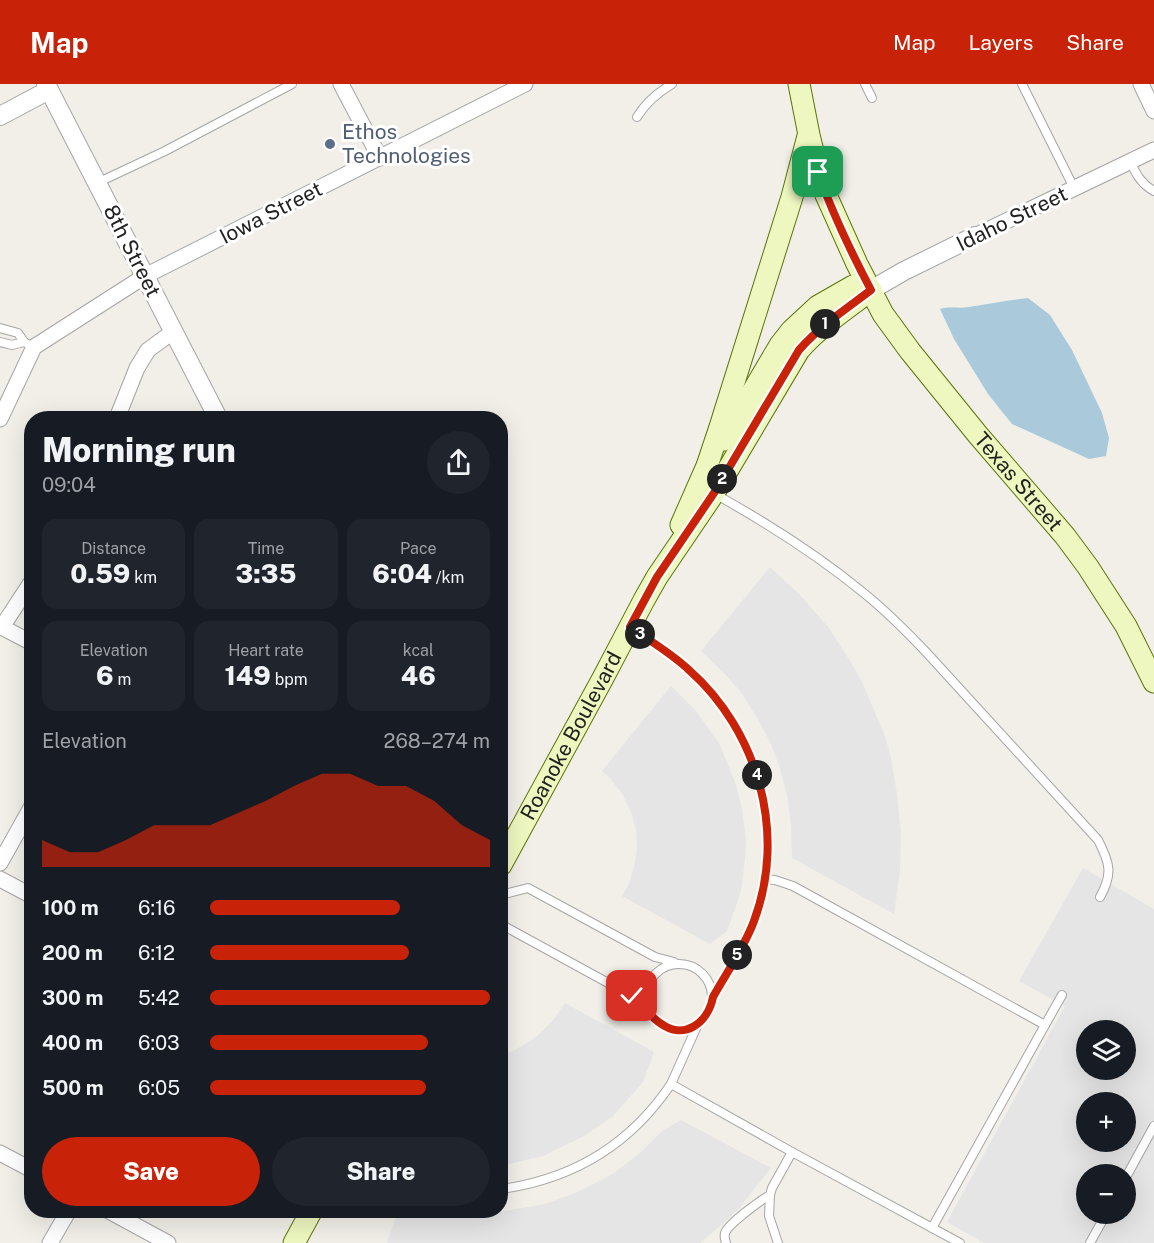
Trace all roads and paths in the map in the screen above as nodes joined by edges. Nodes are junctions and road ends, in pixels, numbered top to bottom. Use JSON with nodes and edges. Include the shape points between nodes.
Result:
{"nodes":[{"id":1,"x":292,"y":84,"type":"edge"},
{"id":2,"x":341,"y":84,"type":"edge"},
{"id":3,"x":525,"y":84,"type":"edge"},
{"id":4,"x":672,"y":84,"type":"edge"},
{"id":5,"x":799,"y":84,"type":"edge"},
{"id":6,"x":865,"y":84,"type":"edge"},
{"id":7,"x":1022,"y":84,"type":"edge"},
{"id":8,"x":1141,"y":84,"type":"edge"},
{"id":9,"x":52,"y":86,"type":"edge"},
{"id":10,"x":872,"y":98,"type":"dead end"},
{"id":11,"x":1154,"y":111,"type":"edge"},
{"id":12,"x":0,"y":116,"type":"edge"},
{"id":13,"x":638,"y":117,"type":"dead end"},
{"id":14,"x":808,"y":135,"type":"junction"},
{"id":15,"x":1154,"y":150,"type":"edge"},
{"id":16,"x":380,"y":158,"type":"junction"},
{"id":17,"x":1130,"y":161,"type":"junction"},
{"id":18,"x":97,"y":183,"type":"junction"},
{"id":19,"x":1074,"y":188,"type":"junction"},
{"id":20,"x":1154,"y":191,"type":"edge"},
{"id":21,"x":975,"y":236,"type":"joint"},
{"id":22,"x":146,"y":276,"type":"junction"},
{"id":23,"x":871,"y":290,"type":"junction"},
{"id":24,"x":0,"y":328,"type":"edge"},
{"id":25,"x":174,"y":331,"type":"junction"},
{"id":26,"x":0,"y":342,"type":"edge"},
{"id":27,"x":29,"y":345,"type":"junction"},
{"id":28,"x":120,"y":411,"type":"edge"},
{"id":29,"x":214,"y":411,"type":"edge"},
{"id":30,"x":0,"y":420,"type":"edge"},
{"id":31,"x":707,"y":481,"type":"junction"},
{"id":32,"x":24,"y":592,"type":"edge"},
{"id":33,"x":1,"y":627,"type":"edge"},
{"id":34,"x":630,"y":627,"type":"junction"},
{"id":35,"x":24,"y":639,"type":"edge"},
{"id":36,"x":1154,"y":682,"type":"edge"},
{"id":37,"x":24,"y":820,"type":"edge"},
{"id":38,"x":508,"y":852,"type":"edge"},
{"id":39,"x":0,"y":863,"type":"edge"},
{"id":40,"x":0,"y":879,"type":"edge"},
{"id":41,"x":764,"y":879,"type":"junction"},
{"id":42,"x":24,"y":892,"type":"edge"},
{"id":43,"x":508,"y":893,"type":"edge"},
{"id":44,"x":1100,"y":897,"type":"dead end"},
{"id":45,"x":508,"y":928,"type":"edge"},
{"id":46,"x":678,"y":963,"type":"junction"},
{"id":47,"x":1062,"y":995,"type":"dead end"},
{"id":48,"x":713,"y":997,"type":"junction"},
{"id":49,"x":650,"y":1013,"type":"junction"},
{"id":50,"x":698,"y":1024,"type":"junction"},
{"id":51,"x":1045,"y":1025,"type":"junction"},
{"id":52,"x":671,"y":1084,"type":"junction"},
{"id":53,"x":1154,"y":1126,"type":"edge"},
{"id":54,"x":792,"y":1152,"type":"junction"},
{"id":55,"x":0,"y":1153,"type":"edge"},
{"id":56,"x":1133,"y":1164,"type":"edge"},
{"id":57,"x":24,"y":1166,"type":"edge"},
{"id":58,"x":508,"y":1188,"type":"edge"},
{"id":59,"x":770,"y":1195,"type":"junction"},
{"id":60,"x":65,"y":1218,"type":"edge"},
{"id":61,"x":122,"y":1218,"type":"edge"},
{"id":62,"x":308,"y":1218,"type":"edge"},
{"id":63,"x":1100,"y":1224,"type":"edge"},
{"id":64,"x":932,"y":1228,"type":"junction"},
{"id":65,"x":51,"y":1243,"type":"edge"},
{"id":66,"x":168,"y":1243,"type":"edge"},
{"id":67,"x":294,"y":1243,"type":"edge"},
{"id":68,"x":726,"y":1243,"type":"edge"},
{"id":69,"x":778,"y":1243,"type":"edge"},
{"id":70,"x":960,"y":1243,"type":"edge"},
{"id":71,"x":1090,"y":1243,"type":"edge"}],
"edges":[{"from":1,"to":18,"type":"lane"},
{"from":2,"to":16,"type":"street"},
{"from":3,"to":16,"type":"street","name":"Iowa Street"},
{"from":4,"to":13,"type":"lane","via":[[653,96]]},
{"from":5,"to":14,"type":"main road"},
{"from":6,"to":10,"type":"lane"},
{"from":7,"to":19,"type":"lane"},
{"from":8,"to":11,"type":"street"},
{"from":9,"to":12,"type":"street"},
{"from":9,"to":18,"type":"street","name":"8th Street"},
{"from":14,"to":23,"type":"main road","via":[[826,195]]},
{"from":14,"to":31,"type":"main road"},
{"from":15,"to":17,"type":"street","name":"Idaho Street"},
{"from":16,"to":22,"type":"street","name":"Iowa Street"},
{"from":17,"to":19,"type":"street","name":"Idaho Street"},
{"from":17,"to":20,"type":"lane","via":[[1138,178]]},
{"from":18,"to":22,"type":"street","name":"8th Street"},
{"from":19,"to":21,"type":"street","name":"Idaho Street"},
{"from":21,"to":23,"type":"street","name":"Idaho Street"},
{"from":22,"to":25,"type":"street","name":"8th Street"},
{"from":22,"to":27,"type":"street","name":"Iowa Street"},
{"from":23,"to":31,"type":"main road","via":[[811,336]]},
{"from":23,"to":31,"type":"main road","via":[[853,286],[818,306],[791,331],[734,426]]},
{"from":23,"to":36,"type":"main road","name":"Texas Street","via":[[910,351],[1088,567],[1126,626]]},
{"from":24,"to":27,"type":"lane","via":[[18,333]]},
{"from":25,"to":28,"type":"street","via":[[148,350]]},
{"from":25,"to":29,"type":"street","name":"8th Street"},
{"from":26,"to":27,"type":"lane"},
{"from":27,"to":30,"type":"street"},
{"from":31,"to":34,"type":"main road","name":"Roanoke Boulevard"},
{"from":31,"to":44,"type":"lane","via":[[865,594],[926,652],[1098,840],[1108,870]]},
{"from":32,"to":33,"type":"street"},
{"from":33,"to":35,"type":"street"},
{"from":34,"to":38,"type":"main road","name":"Roanoke Boulevard"},
{"from":34,"to":41,"type":"lane","via":[[690,670],[738,730],[752,758],[764,800],[768,838]]},
{"from":37,"to":39,"type":"street"},
{"from":40,"to":42,"type":"street"},
{"from":41,"to":48,"type":"lane","via":[[750,931]]},
{"from":41,"to":51,"type":"lane","via":[[793,885]]},
{"from":43,"to":46,"type":"lane","via":[[528,888],[655,957]]},
{"from":45,"to":49,"type":"lane","via":[[632,996]]},
{"from":46,"to":48,"type":"lane","via":[[699,970]]},
{"from":46,"to":49,"type":"lane","via":[[657,971],[650,980],[646,991]]},
{"from":47,"to":51,"type":"lane"},
{"from":48,"to":50,"type":"lane","via":[[706,1017]]},
{"from":49,"to":50,"type":"lane","via":[[667,1028],[689,1029]]},
{"from":50,"to":52,"type":"lane"},
{"from":51,"to":64,"type":"lane"},
{"from":52,"to":54,"type":"lane"},
{"from":52,"to":58,"type":"lane","via":[[634,1129],[596,1157],[545,1180]]},
{"from":53,"to":56,"type":"lane"},
{"from":54,"to":59,"type":"lane"},
{"from":54,"to":64,"type":"lane"},
{"from":55,"to":57,"type":"street"},
{"from":59,"to":68,"type":"lane","via":[[730,1226]]},
{"from":59,"to":69,"type":"lane","via":[[770,1216]]},
{"from":60,"to":65,"type":"street"},
{"from":61,"to":66,"type":"street"},
{"from":62,"to":67,"type":"main road"},
{"from":63,"to":71,"type":"lane"},
{"from":64,"to":70,"type":"lane"}]}
